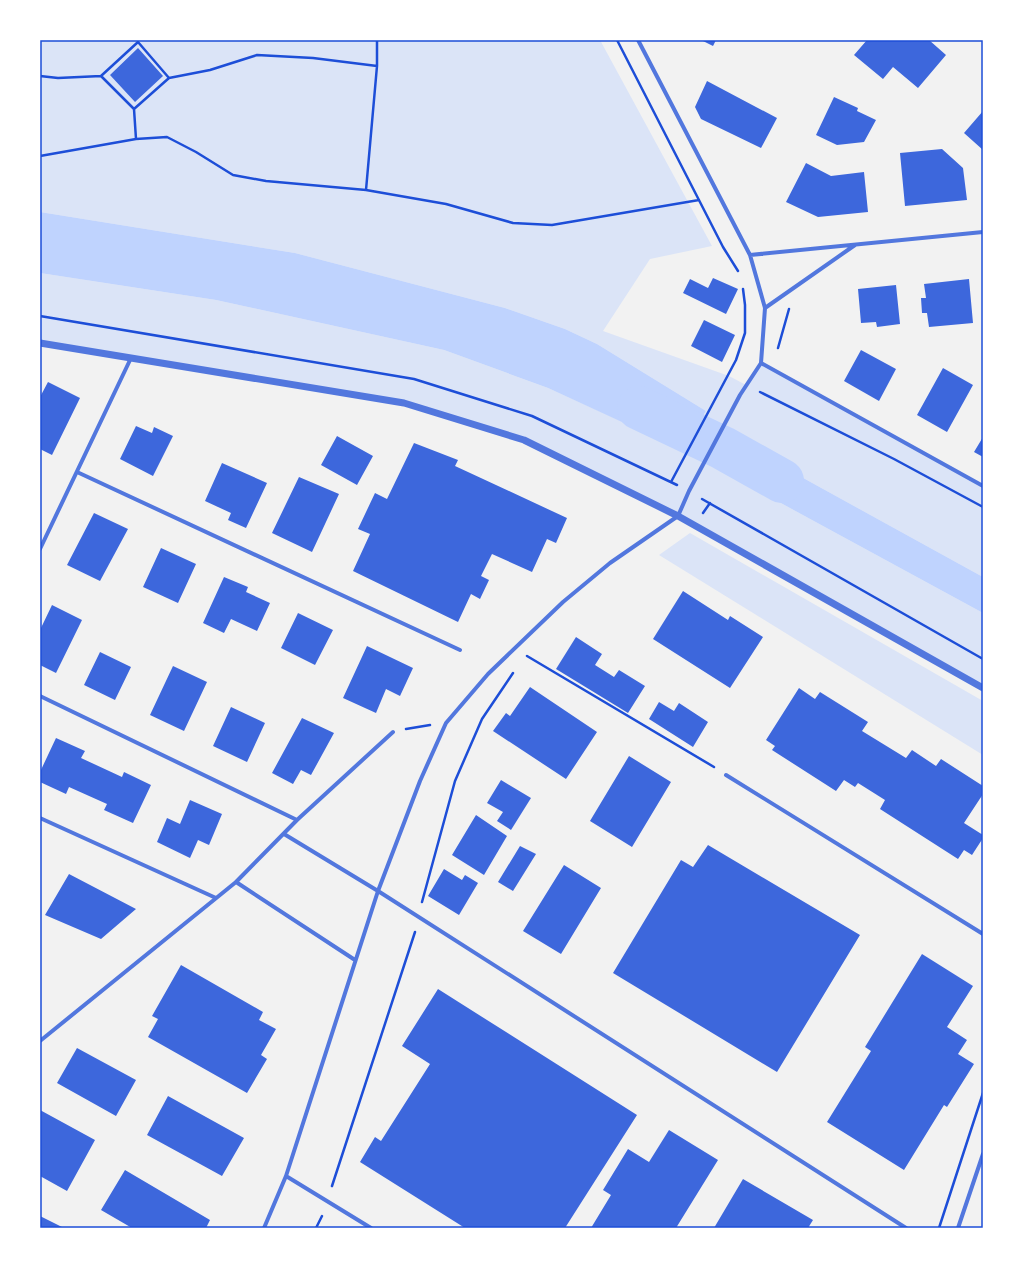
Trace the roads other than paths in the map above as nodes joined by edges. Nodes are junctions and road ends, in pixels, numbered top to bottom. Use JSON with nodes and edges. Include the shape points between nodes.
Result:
{"nodes":[{"id":1,"x":638,"y":40,"type":"edge"},
{"id":2,"x":983,"y":232,"type":"edge"},
{"id":3,"x":855,"y":245,"type":"junction"},
{"id":4,"x":750,"y":254,"type":"junction"},
{"id":5,"x":765,"y":308,"type":"junction"},
{"id":6,"x":40,"y":343,"type":"edge"},
{"id":7,"x":132,"y":358,"type":"junction"},
{"id":8,"x":761,"y":364,"type":"junction"},
{"id":9,"x":77,"y":472,"type":"junction"},
{"id":10,"x":983,"y":486,"type":"edge"},
{"id":11,"x":678,"y":516,"type":"junction"},
{"id":12,"x":40,"y":549,"type":"edge"},
{"id":13,"x":460,"y":650,"type":"dead end"},
{"id":14,"x":983,"y":688,"type":"edge"},
{"id":15,"x":40,"y":696,"type":"edge"},
{"id":16,"x":393,"y":732,"type":"road end"},
{"id":17,"x":726,"y":775,"type":"road end"},
{"id":18,"x":40,"y":818,"type":"edge"},
{"id":19,"x":297,"y":820,"type":"junction"},
{"id":20,"x":284,"y":834,"type":"junction"},
{"id":21,"x":236,"y":882,"type":"junction"},
{"id":22,"x":378,"y":891,"type":"junction"},
{"id":23,"x":216,"y":898,"type":"junction"},
{"id":24,"x":983,"y":934,"type":"edge"},
{"id":25,"x":355,"y":960,"type":"junction"},
{"id":26,"x":40,"y":1041,"type":"edge"},
{"id":27,"x":983,"y":1154,"type":"edge"},
{"id":28,"x":286,"y":1176,"type":"junction"},
{"id":29,"x":264,"y":1228,"type":"edge"},
{"id":30,"x":371,"y":1228,"type":"edge"},
{"id":31,"x":906,"y":1228,"type":"edge"},
{"id":32,"x":958,"y":1228,"type":"edge"}],
"edges":[{"from":1,"to":4,"type":"street"},
{"from":2,"to":3,"type":"street"},
{"from":3,"to":4,"type":"street"},
{"from":3,"to":5,"type":"street"},
{"from":4,"to":5,"type":"street"},
{"from":5,"to":8,"type":"street"},
{"from":6,"to":7,"type":"street"},
{"from":7,"to":9,"type":"street"},
{"from":7,"to":11,"type":"street","via":[[404,403],[524,440]]},
{"from":8,"to":10,"type":"street"},
{"from":8,"to":11,"type":"street","via":[[740,395]]},
{"from":9,"to":12,"type":"street"},
{"from":9,"to":13,"type":"street"},
{"from":11,"to":14,"type":"street"},
{"from":11,"to":22,"type":"street","via":[[587,582],[488,674],[446,723],[420,781]]},
{"from":15,"to":19,"type":"street"},
{"from":16,"to":19,"type":"street"},
{"from":17,"to":24,"type":"street"},
{"from":18,"to":23,"type":"street"},
{"from":19,"to":20,"type":"street"},
{"from":20,"to":21,"type":"street"},
{"from":20,"to":22,"type":"street"},
{"from":21,"to":23,"type":"street"},
{"from":21,"to":25,"type":"street"},
{"from":22,"to":25,"type":"street"},
{"from":22,"to":31,"type":"street"},
{"from":23,"to":26,"type":"street"},
{"from":25,"to":28,"type":"street"},
{"from":27,"to":32,"type":"street"},
{"from":28,"to":29,"type":"street"},
{"from":28,"to":30,"type":"street"}]}
